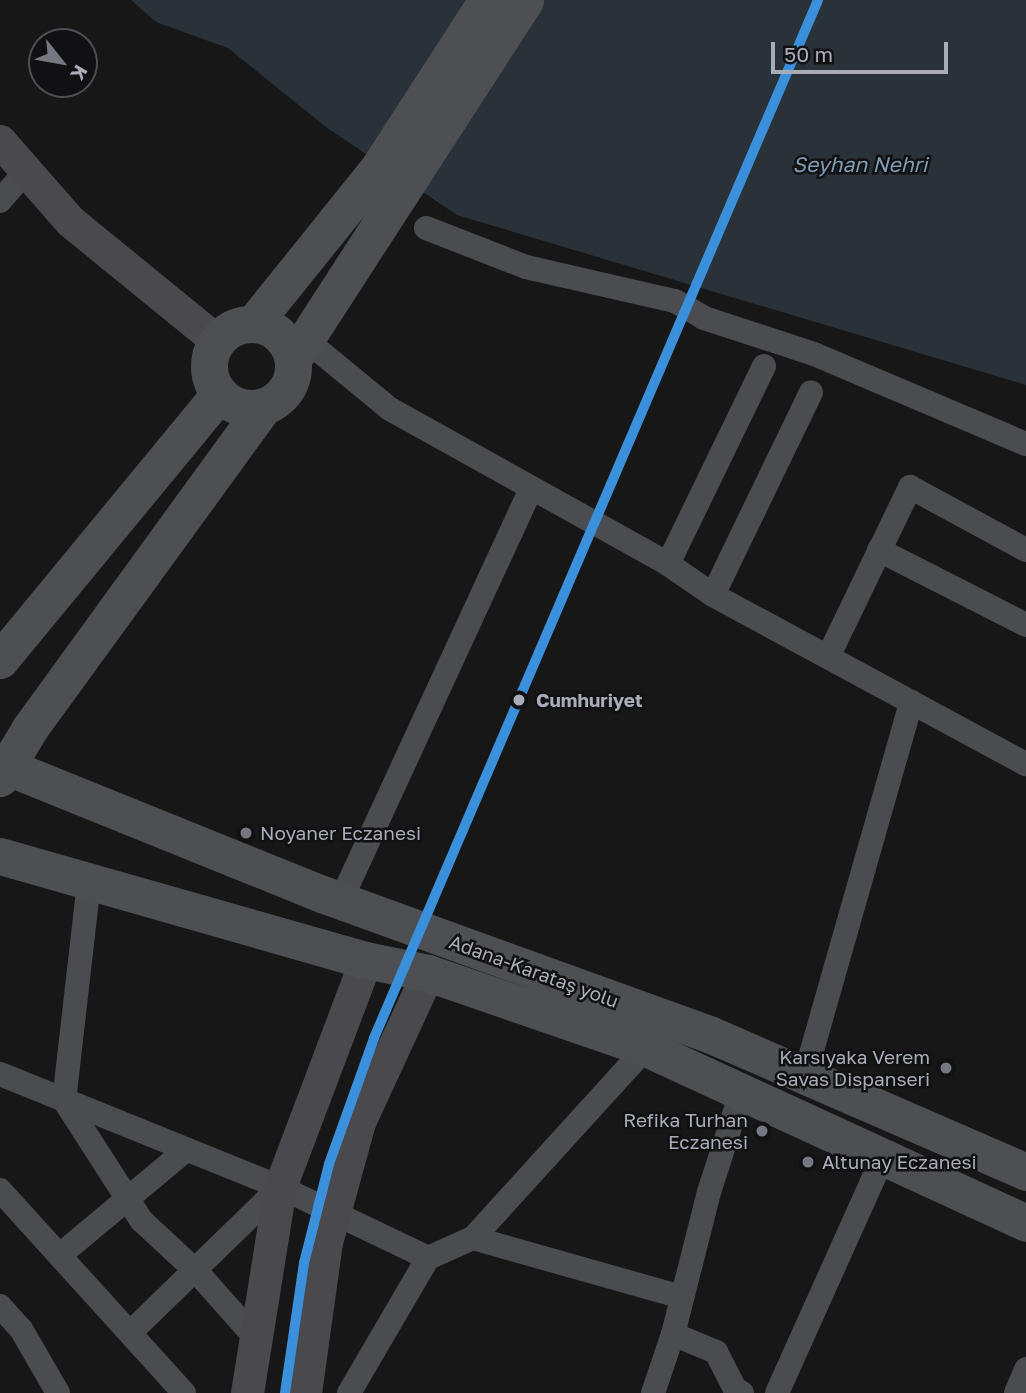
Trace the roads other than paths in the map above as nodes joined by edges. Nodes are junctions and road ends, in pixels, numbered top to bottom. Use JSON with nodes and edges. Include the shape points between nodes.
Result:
{"nodes":[{"id":1,"x":487,"y":0,"type":"edge"},
{"id":2,"x":525,"y":0,"type":"edge"},
{"id":3,"x":0,"y":141,"type":"edge"},
{"id":4,"x":26,"y":171,"type":"junction"},
{"id":5,"x":389,"y":179,"type":"junction"},
{"id":6,"x":0,"y":201,"type":"edge"},
{"id":7,"x":426,"y":228,"type":"dead end"},
{"id":8,"x":253,"y":324,"type":"junction"},
{"id":9,"x":217,"y":341,"type":"junction"},
{"id":10,"x":299,"y":349,"type":"junction"},
{"id":11,"x":764,"y":366,"type":"dead end"},
{"id":12,"x":811,"y":392,"type":"dead end"},
{"id":13,"x":219,"y":394,"type":"junction"},
{"id":14,"x":263,"y":407,"type":"junction"},
{"id":15,"x":1026,"y":444,"type":"edge"},
{"id":16,"x":531,"y":488,"type":"junction"},
{"id":17,"x":879,"y":550,"type":"junction"},
{"id":18,"x":1026,"y":550,"type":"edge"},
{"id":19,"x":668,"y":564,"type":"junction"},
{"id":20,"x":713,"y":595,"type":"junction"},
{"id":21,"x":1026,"y":625,"type":"edge"},
{"id":22,"x":828,"y":657,"type":"junction"},
{"id":23,"x":0,"y":660,"type":"edge"},
{"id":24,"x":911,"y":702,"type":"junction"},
{"id":25,"x":1026,"y":764,"type":"edge"},
{"id":26,"x":2,"y":769,"type":"edge"},
{"id":27,"x":0,"y":856,"type":"edge"},
{"id":28,"x":89,"y":883,"type":"junction"},
{"id":29,"x":341,"y":900,"type":"junction"},
{"id":30,"x":366,"y":960,"type":"junction"},
{"id":31,"x":428,"y":973,"type":"junction"},
{"id":32,"x":646,"y":1048,"type":"junction"},
{"id":33,"x":0,"y":1074,"type":"edge"},
{"id":34,"x":805,"y":1075,"type":"junction"},
{"id":35,"x":741,"y":1093,"type":"junction"},
{"id":36,"x":64,"y":1100,"type":"junction"},
{"id":37,"x":187,"y":1149,"type":"junction"},
{"id":38,"x":883,"y":1159,"type":"junction"},
{"id":39,"x":1026,"y":1172,"type":"edge"},
{"id":40,"x":280,"y":1187,"type":"junction"},
{"id":41,"x":0,"y":1191,"type":"edge"},
{"id":42,"x":129,"y":1201,"type":"junction"},
{"id":43,"x":334,"y":1213,"type":"junction"},
{"id":44,"x":1026,"y":1223,"type":"edge"},
{"id":45,"x":473,"y":1237,"type":"junction"},
{"id":46,"x":60,"y":1255,"type":"junction"},
{"id":47,"x":428,"y":1258,"type":"junction"},
{"id":48,"x":197,"y":1272,"type":"junction"},
{"id":49,"x":681,"y":1297,"type":"junction"},
{"id":50,"x":3,"y":1319,"type":"edge"},
{"id":51,"x":132,"y":1331,"type":"junction"},
{"id":52,"x":673,"y":1334,"type":"junction"},
{"id":53,"x":253,"y":1335,"type":"junction"},
{"id":54,"x":58,"y":1393,"type":"edge"},
{"id":55,"x":184,"y":1393,"type":"edge"},
{"id":56,"x":247,"y":1393,"type":"edge"},
{"id":57,"x":305,"y":1393,"type":"edge"},
{"id":58,"x":349,"y":1393,"type":"edge"},
{"id":59,"x":653,"y":1393,"type":"edge"},
{"id":60,"x":742,"y":1393,"type":"edge"},
{"id":61,"x":777,"y":1393,"type":"edge"}],
"edges":[{"from":1,"to":5,"type":"main road"},
{"from":2,"to":5,"type":"main road"},
{"from":3,"to":4,"type":"main road"},
{"from":4,"to":6,"type":"street"},
{"from":4,"to":9,"type":"main road","via":[[70,221]]},
{"from":5,"to":8,"type":"main road"},
{"from":5,"to":10,"type":"main road"},
{"from":7,"to":15,"type":"street","via":[[526,267],[675,301],[704,318],[814,354]]},
{"from":8,"to":9,"type":"main road","via":[[240,325]]},
{"from":8,"to":10,"type":"main road","via":[[279,334]]},
{"from":9,"to":13,"type":"main road","via":[[209,368]]},
{"from":10,"to":14,"type":"main road","via":[[290,383],[274,402]]},
{"from":10,"to":16,"type":"street","via":[[390,409]]},
{"from":11,"to":19,"type":"street"},
{"from":12,"to":20,"type":"street"},
{"from":13,"to":14,"type":"main road","via":[[239,407]]},
{"from":13,"to":23,"type":"main road"},
{"from":14,"to":26,"type":"main road"},
{"from":16,"to":19,"type":"street"},
{"from":16,"to":29,"type":"street"},
{"from":17,"to":18,"type":"street","via":[[910,486]]},
{"from":17,"to":21,"type":"street"},
{"from":17,"to":22,"type":"street"},
{"from":19,"to":20,"type":"street"},
{"from":20,"to":22,"type":"street"},
{"from":22,"to":24,"type":"street"},
{"from":24,"to":25,"type":"street"},
{"from":24,"to":34,"type":"street"},
{"from":26,"to":29,"type":"main road","name":"Adana-Karataş yolu"},
{"from":27,"to":28,"type":"main road","name":"Adana-Karataş yolu"},
{"from":28,"to":30,"type":"main road","name":"Adana-Karataş yolu"},
{"from":28,"to":36,"type":"street"},
{"from":29,"to":34,"type":"main road","name":"Adana-Karataş yolu","via":[[709,1034]]},
{"from":30,"to":31,"type":"main road","name":"Adana-Karataş yolu"},
{"from":30,"to":40,"type":"main road"},
{"from":31,"to":32,"type":"main road","name":"Adana-Karataş yolu"},
{"from":31,"to":43,"type":"main road","via":[[359,1122]]},
{"from":32,"to":35,"type":"main road","name":"Adana-Karataş yolu"},
{"from":32,"to":45,"type":"street"},
{"from":33,"to":36,"type":"street"},
{"from":34,"to":39,"type":"main road","name":"Adana-Karataş yolu"},
{"from":35,"to":38,"type":"main road","name":"Adana-Karataş yolu"},
{"from":35,"to":49,"type":"street"},
{"from":36,"to":37,"type":"street"},
{"from":36,"to":42,"type":"street"},
{"from":37,"to":40,"type":"street"},
{"from":37,"to":42,"type":"street"},
{"from":38,"to":44,"type":"main road","name":"Adana-Karataş yolu"},
{"from":38,"to":61,"type":"street"},
{"from":40,"to":43,"type":"street"},
{"from":40,"to":48,"type":"street"},
{"from":40,"to":53,"type":"main road"},
{"from":41,"to":46,"type":"street"},
{"from":42,"to":46,"type":"street"},
{"from":42,"to":48,"type":"street","via":[[141,1220]]},
{"from":43,"to":47,"type":"street"},
{"from":43,"to":57,"type":"main road"},
{"from":45,"to":47,"type":"street"},
{"from":45,"to":49,"type":"street"},
{"from":46,"to":51,"type":"street"},
{"from":47,"to":58,"type":"street"},
{"from":48,"to":51,"type":"street"},
{"from":48,"to":53,"type":"street"},
{"from":49,"to":52,"type":"street"},
{"from":50,"to":54,"type":"street"},
{"from":51,"to":55,"type":"street"},
{"from":52,"to":59,"type":"street"},
{"from":52,"to":60,"type":"street","via":[[716,1352],[735,1389]]},
{"from":53,"to":56,"type":"main road"}]}
